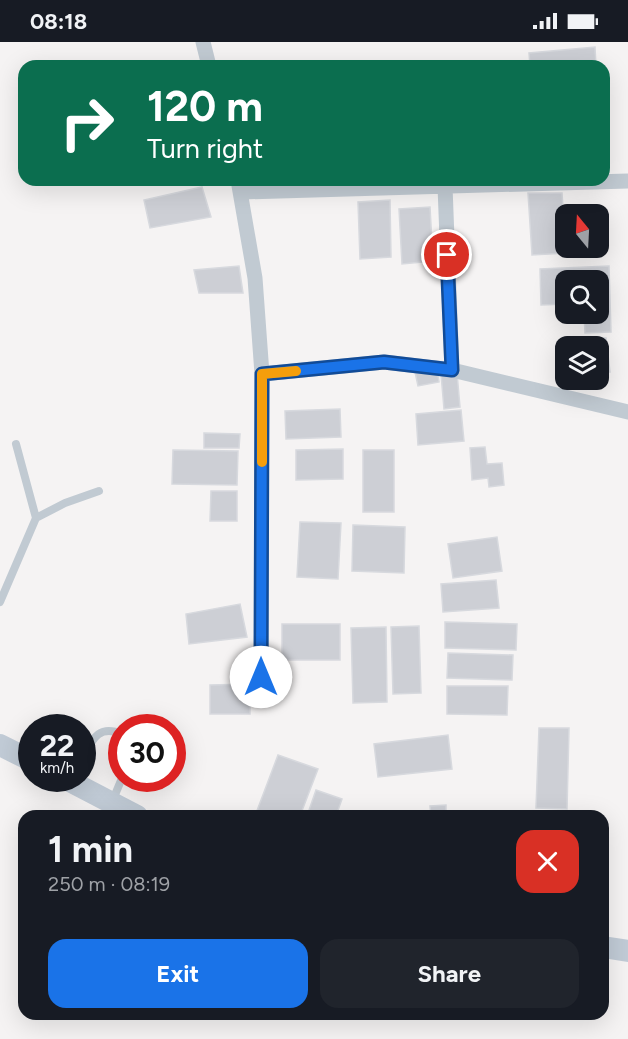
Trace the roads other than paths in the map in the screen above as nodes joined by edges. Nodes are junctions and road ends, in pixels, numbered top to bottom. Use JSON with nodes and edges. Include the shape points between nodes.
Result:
{"nodes":[{"id":1,"x":203,"y":42,"type":"edge"},
{"id":2,"x":208,"y":60,"type":"edge"},
{"id":3,"x":610,"y":181,"type":"edge"},
{"id":4,"x":628,"y":181,"type":"edge"},
{"id":5,"x":239,"y":186,"type":"edge"},
{"id":6,"x":445,"y":186,"type":"joint"},
{"id":7,"x":452,"y":370,"type":"junction"},
{"id":8,"x":262,"y":374,"type":"junction"},
{"id":9,"x":628,"y":412,"type":"edge"},
{"id":10,"x":16,"y":444,"type":"dead end"},
{"id":11,"x":99,"y":491,"type":"dead end"},
{"id":12,"x":36,"y":518,"type":"junction"},
{"id":13,"x":0,"y":602,"type":"edge"},
{"id":14,"x":261,"y":677,"type":"dead end"},
{"id":15,"x":0,"y":745,"type":"edge"},
{"id":16,"x":18,"y":755,"type":"edge"},
{"id":17,"x":91,"y":792,"type":"edge"},
{"id":18,"x":116,"y":792,"type":"edge"},
{"id":19,"x":112,"y":803,"type":"junction"},
{"id":20,"x":125,"y":810,"type":"edge"},
{"id":21,"x":609,"y":948,"type":"edge"},
{"id":22,"x":628,"y":951,"type":"edge"}],
"edges":[{"from":1,"to":2,"type":"street"},
{"from":3,"to":4,"type":"street"},
{"from":5,"to":6,"type":"street"},
{"from":5,"to":8,"type":"street","via":[[255,278]]},
{"from":6,"to":7,"type":"street"},
{"from":7,"to":8,"type":"street","via":[[384,362]]},
{"from":7,"to":9,"type":"street"},
{"from":8,"to":14,"type":"street"},
{"from":10,"to":12,"type":"lane"},
{"from":11,"to":12,"type":"lane"},
{"from":12,"to":13,"type":"lane"},
{"from":15,"to":16,"type":"street"},
{"from":17,"to":19,"type":"street"},
{"from":18,"to":19,"type":"lane"},
{"from":19,"to":20,"type":"street"},
{"from":21,"to":22,"type":"street"}]}
